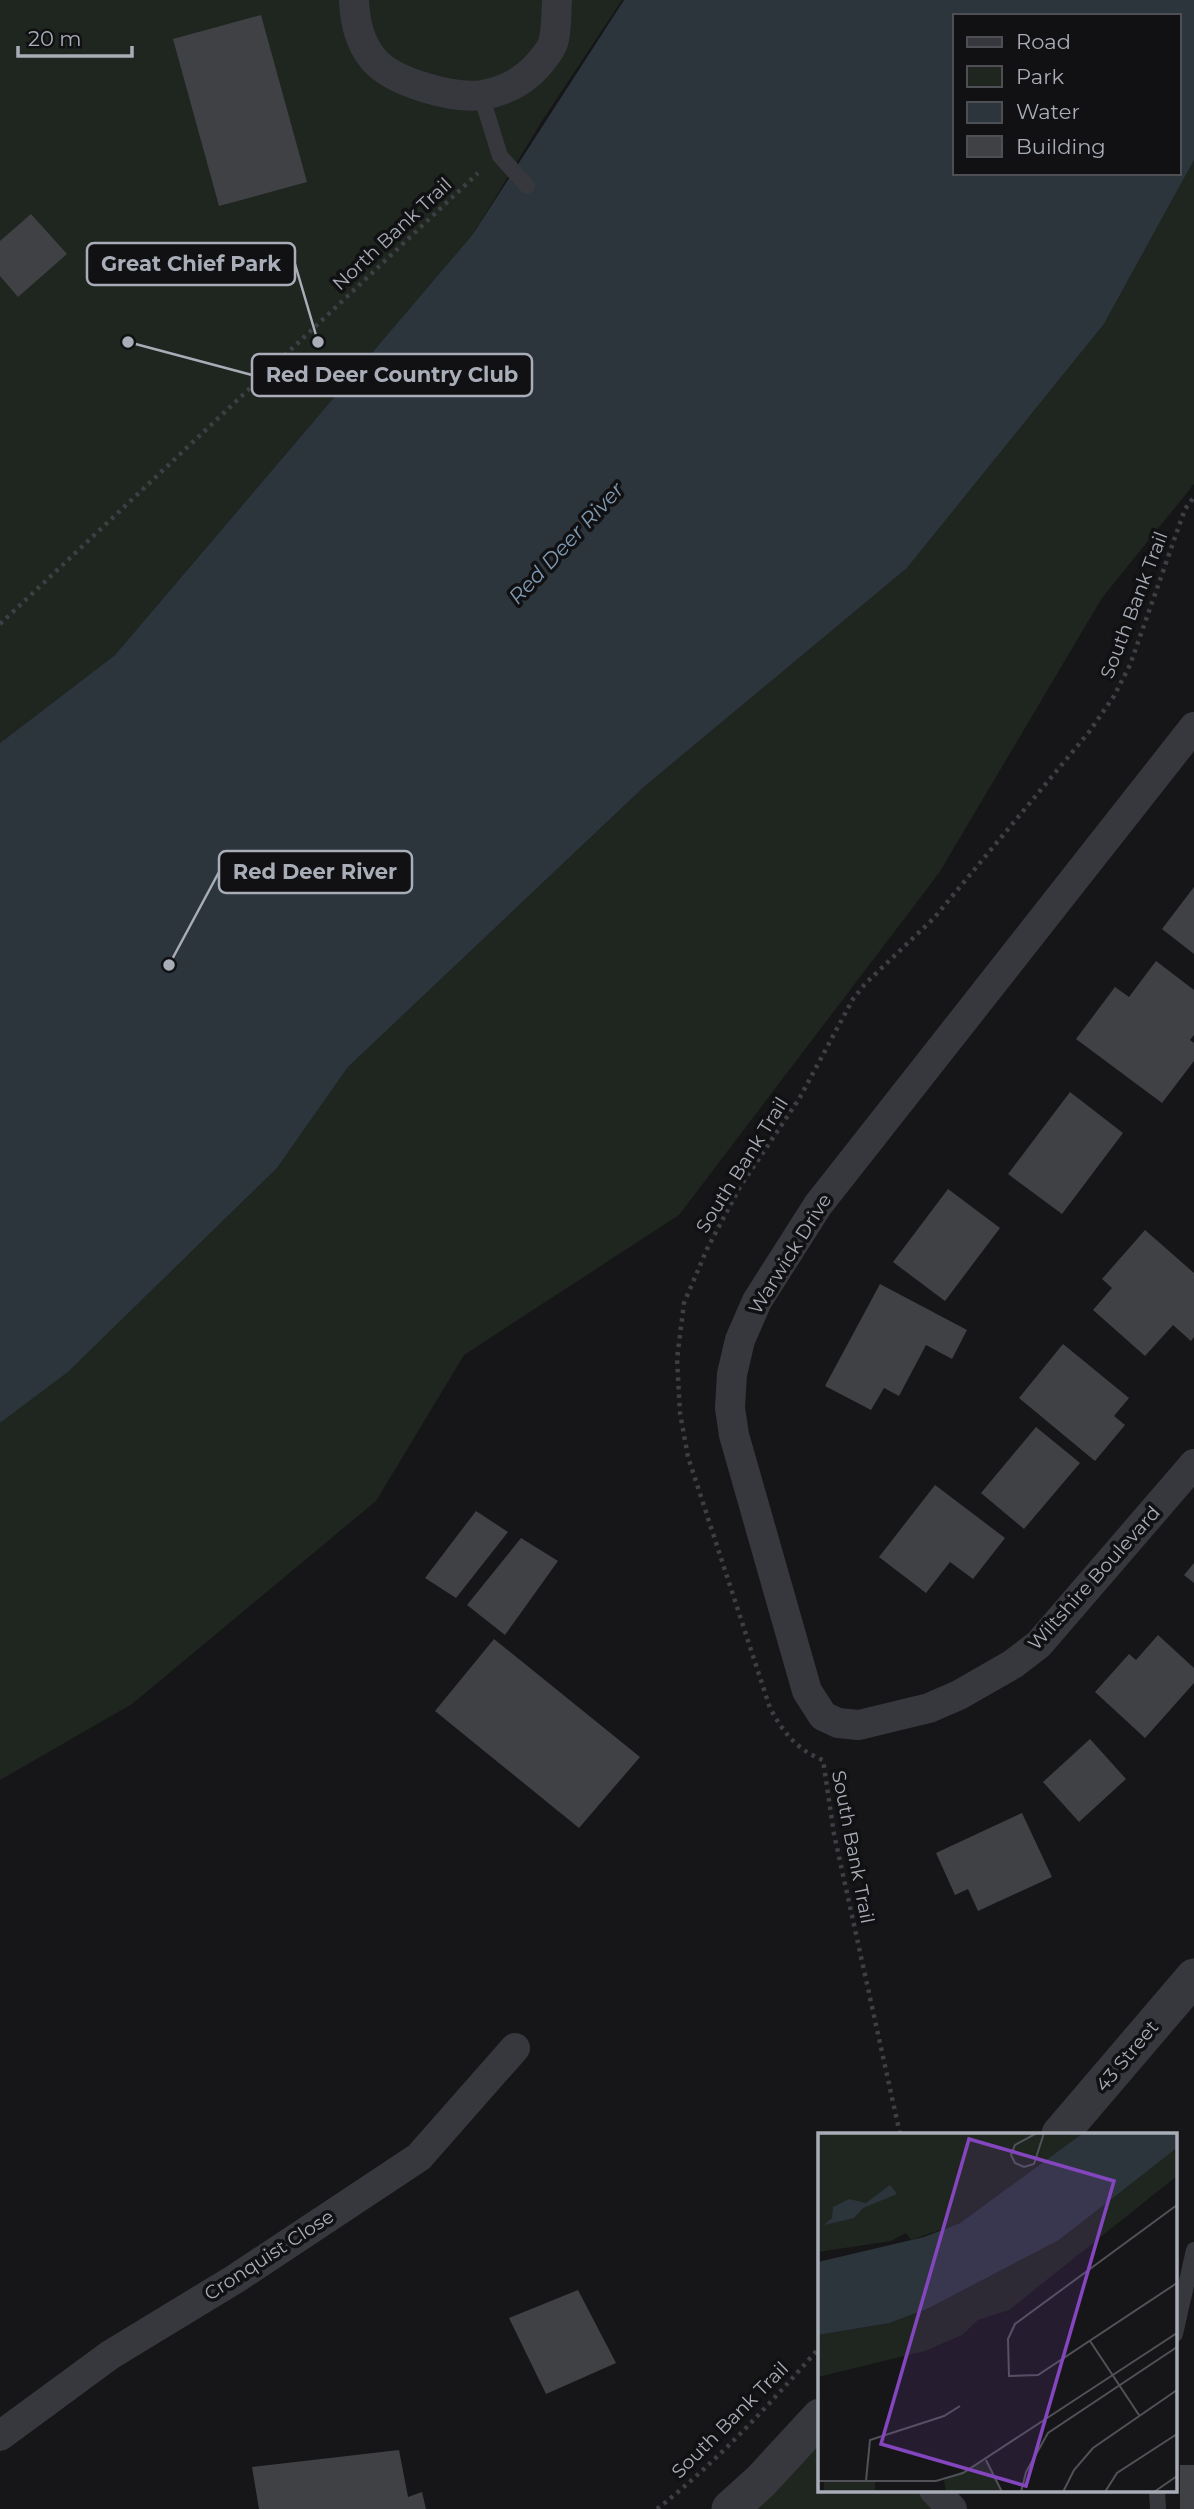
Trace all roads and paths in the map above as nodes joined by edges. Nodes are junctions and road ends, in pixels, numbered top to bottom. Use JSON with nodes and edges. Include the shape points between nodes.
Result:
{"nodes":[{"id":1,"x":354,"y":0,"type":"edge"},
{"id":2,"x":557,"y":0,"type":"edge"},
{"id":3,"x":481,"y":95,"type":"junction"},
{"id":4,"x":500,"y":156,"type":"junction"},
{"id":5,"x":527,"y":186,"type":"dead end"},
{"id":6,"x":1194,"y":497,"type":"edge"},
{"id":7,"x":0,"y":624,"type":"edge"},
{"id":8,"x":1194,"y":727,"type":"edge"},
{"id":9,"x":1194,"y":1464,"type":"edge"},
{"id":10,"x":985,"y":1681,"type":"joint"},
{"id":11,"x":1194,"y":1977,"type":"edge"},
{"id":12,"x":515,"y":2048,"type":"dead end"},
{"id":13,"x":900,"y":2133,"type":"edge"},
{"id":14,"x":1061,"y":2133,"type":"edge"},
{"id":15,"x":1194,"y":2250,"type":"edge"},
{"id":16,"x":1176,"y":2330,"type":"edge"},
{"id":17,"x":818,"y":2349,"type":"edge"},
{"id":18,"x":818,"y":2419,"type":"edge"},
{"id":19,"x":0,"y":2436,"type":"edge"},
{"id":20,"x":936,"y":2492,"type":"edge"},
{"id":21,"x":657,"y":2509,"type":"edge"},
{"id":22,"x":730,"y":2509,"type":"edge"},
{"id":23,"x":952,"y":2509,"type":"edge"}],
"edges":[{"from":1,"to":3,"type":"street","via":[[358,32],[376,62],[425,87]]},
{"from":2,"to":3,"type":"street","via":[[553,44],[543,59],[519,82]]},
{"from":3,"to":4,"type":"lane"},
{"from":4,"to":5,"type":"lane"},
{"from":4,"to":7,"type":"path","name":"North Bank Trail"},
{"from":6,"to":13,"type":"path","name":"South Bank Trail","via":[[1185,509],[1130,665],[1114,696],[934,918],[853,999],[799,1099],[740,1187],[684,1303],[677,1359],[688,1457],[769,1708],[794,1744],[823,1760],[834,1834]]},
{"from":8,"to":10,"type":"street","name":"Warwick Drive","via":[[818,1205],[757,1301],[732,1374],[734,1435],[807,1691],[823,1716],[859,1725],[929,1708]]},
{"from":9,"to":10,"type":"street","name":"Wiltshire Boulevard","via":[[1040,1644]]},
{"from":11,"to":14,"type":"street","name":"43 Street"},
{"from":12,"to":19,"type":"street","name":"Cronquist Close","via":[[419,2157],[110,2356]]},
{"from":15,"to":16,"type":"lane"},
{"from":17,"to":21,"type":"path","name":"South Bank Trail","via":[[696,2479]]},
{"from":18,"to":22,"type":"street"},
{"from":20,"to":23,"type":"street"}]}
